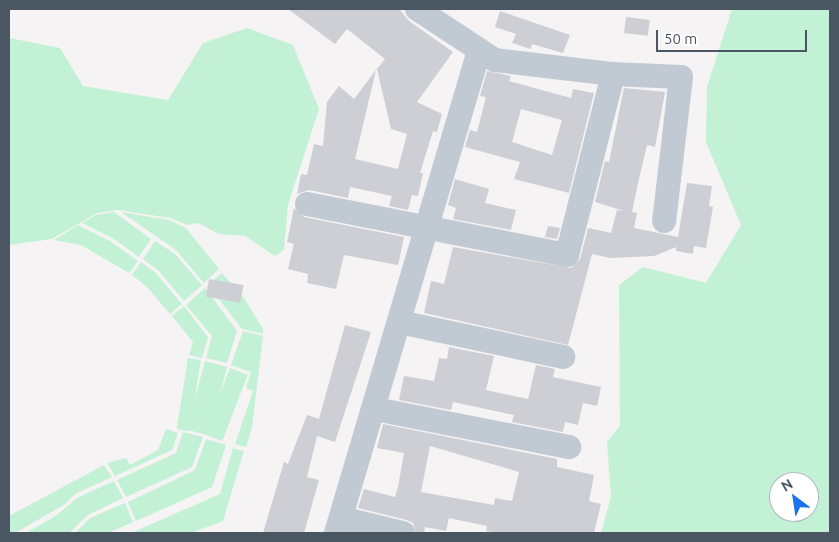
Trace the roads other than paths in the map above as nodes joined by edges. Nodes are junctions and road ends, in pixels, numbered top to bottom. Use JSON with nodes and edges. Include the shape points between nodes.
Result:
{"nodes":[{"id":1,"x":417,"y":9,"type":"edge"},
{"id":2,"x":479,"y":51,"type":"junction"},
{"id":3,"x":613,"y":74,"type":"junction"},
{"id":4,"x":307,"y":204,"type":"dead end"},
{"id":5,"x":664,"y":221,"type":"dead end"},
{"id":6,"x":428,"y":227,"type":"junction"},
{"id":7,"x":399,"y":322,"type":"junction"},
{"id":8,"x":564,"y":357,"type":"dead end"},
{"id":9,"x":375,"y":408,"type":"junction"},
{"id":10,"x":569,"y":447,"type":"dead end"},
{"id":11,"x":338,"y":526,"type":"edge"},
{"id":12,"x":403,"y":533,"type":"edge"}],
"edges":[{"from":1,"to":2,"type":"street"},
{"from":2,"to":3,"type":"street","via":[[495,60]]},
{"from":2,"to":6,"type":"street"},
{"from":3,"to":5,"type":"street","via":[[682,77]]},
{"from":3,"to":6,"type":"street","via":[[567,255]]},
{"from":4,"to":6,"type":"street"},
{"from":6,"to":7,"type":"street"},
{"from":7,"to":8,"type":"street"},
{"from":7,"to":9,"type":"street"},
{"from":9,"to":10,"type":"street"},
{"from":9,"to":11,"type":"street"},
{"from":11,"to":12,"type":"street"}]}
